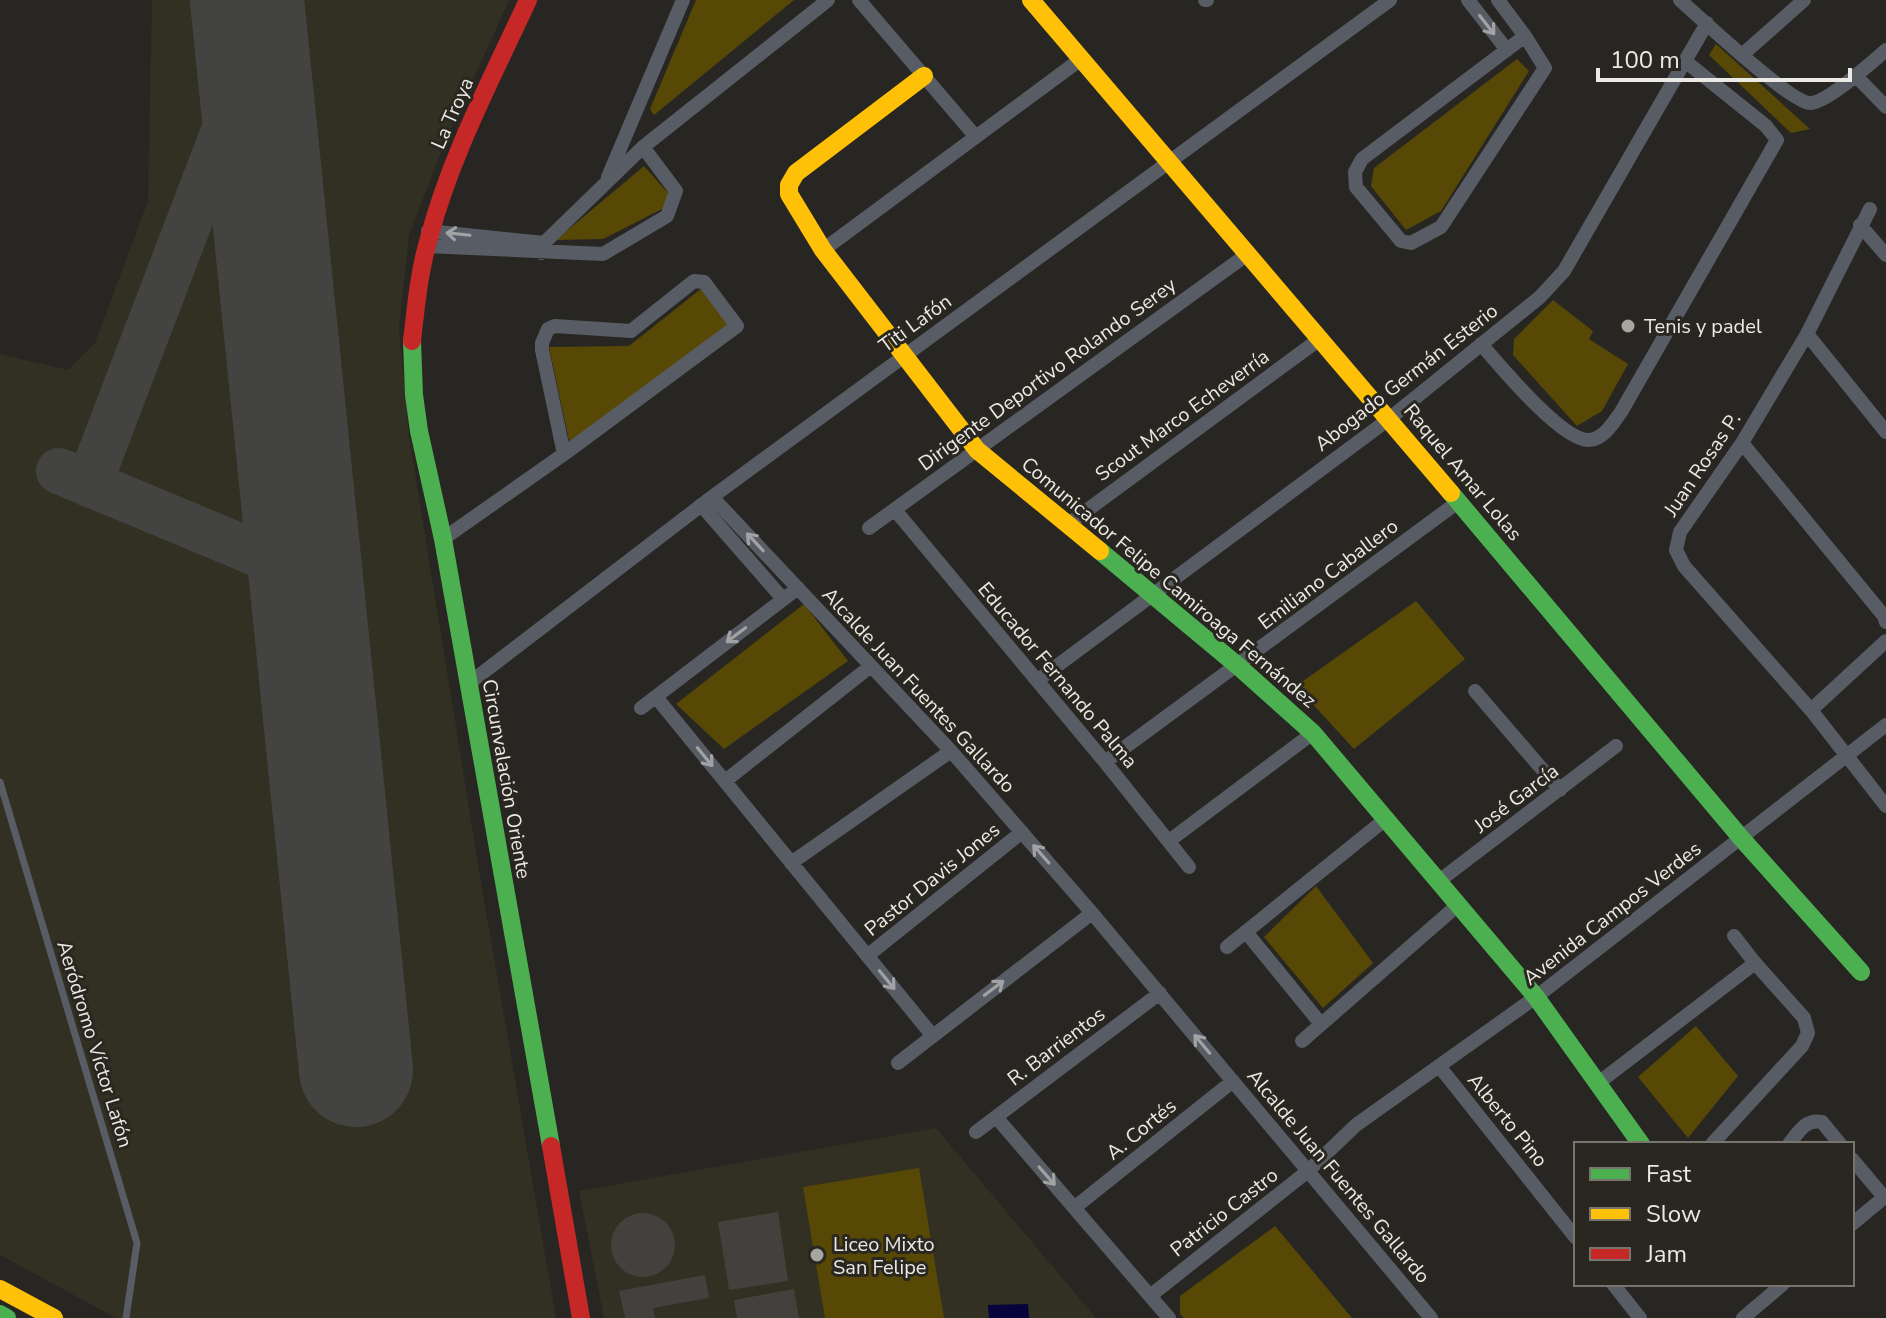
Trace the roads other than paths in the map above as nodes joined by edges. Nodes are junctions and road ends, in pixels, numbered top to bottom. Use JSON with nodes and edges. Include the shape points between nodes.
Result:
{"nodes":[{"id":1,"x":528,"y":0,"type":"edge"},
{"id":2,"x":683,"y":0,"type":"edge"},
{"id":3,"x":828,"y":0,"type":"edge"},
{"id":4,"x":859,"y":0,"type":"edge"},
{"id":5,"x":1031,"y":0,"type":"edge"},
{"id":6,"x":1390,"y":0,"type":"edge"},
{"id":7,"x":1468,"y":0,"type":"edge"},
{"id":8,"x":1498,"y":0,"type":"edge"},
{"id":9,"x":1680,"y":0,"type":"edge"},
{"id":10,"x":1804,"y":0,"type":"edge"},
{"id":11,"x":1707,"y":23,"type":"junction"},
{"id":12,"x":1525,"y":36,"type":"junction"},
{"id":13,"x":1507,"y":50,"type":"junction"},
{"id":14,"x":1886,"y":50,"type":"edge"},
{"id":15,"x":1742,"y":55,"type":"junction"},
{"id":16,"x":1081,"y":59,"type":"junction"},
{"id":17,"x":1685,"y":61,"type":"junction"},
{"id":18,"x":924,"y":76,"type":"junction"},
{"id":19,"x":1856,"y":76,"type":"junction"},
{"id":20,"x":1886,"y":107,"type":"edge"},
{"id":21,"x":976,"y":137,"type":"junction"},
{"id":22,"x":643,"y":147,"type":"junction"},
{"id":23,"x":1170,"y":160,"type":"junction"},
{"id":24,"x":606,"y":183,"type":"junction"},
{"id":25,"x":1870,"y":209,"type":"dead end"},
{"id":26,"x":1860,"y":225,"type":"junction"},
{"id":27,"x":427,"y":239,"type":"junction"},
{"id":28,"x":543,"y":248,"type":"junction"},
{"id":29,"x":823,"y":250,"type":"junction"},
{"id":30,"x":1249,"y":253,"type":"junction"},
{"id":31,"x":1886,"y":255,"type":"edge"},
{"id":32,"x":1807,"y":334,"type":"junction"},
{"id":33,"x":1321,"y":338,"type":"junction"},
{"id":34,"x":1481,"y":344,"type":"junction"},
{"id":35,"x":904,"y":356,"type":"junction"},
{"id":36,"x":1389,"y":419,"type":"junction"},
{"id":37,"x":1886,"y":432,"type":"edge"},
{"id":38,"x":1742,"y":443,"type":"junction"},
{"id":39,"x":977,"y":450,"type":"junction"},
{"id":40,"x":564,"y":454,"type":"junction"},
{"id":41,"x":707,"y":501,"type":"junction"},
{"id":42,"x":1458,"y":502,"type":"junction"},
{"id":43,"x":895,"y":510,"type":"junction"},
{"id":44,"x":1067,"y":525,"type":"junction"},
{"id":45,"x":869,"y":528,"type":"dead end"},
{"id":46,"x":443,"y":539,"type":"junction"},
{"id":47,"x":798,"y":588,"type":"junction"},
{"id":48,"x":1153,"y":596,"type":"junction"},
{"id":49,"x":783,"y":599,"type":"junction"},
{"id":50,"x":1886,"y":622,"type":"edge"},
{"id":51,"x":1886,"y":641,"type":"edge"},
{"id":52,"x":871,"y":666,"type":"junction"},
{"id":53,"x":1238,"y":666,"type":"junction"},
{"id":54,"x":1038,"y":680,"type":"junction"},
{"id":55,"x":468,"y":684,"type":"junction"},
{"id":56,"x":1475,"y":691,"type":"dead end"},
{"id":57,"x":656,"y":697,"type":"junction"},
{"id":58,"x":641,"y":708,"type":"dead end"},
{"id":59,"x":1811,"y":710,"type":"junction"},
{"id":60,"x":1886,"y":725,"type":"edge"},
{"id":61,"x":1313,"y":733,"type":"junction"},
{"id":62,"x":1616,"y":746,"type":"dead end"},
{"id":63,"x":951,"y":751,"type":"junction"},
{"id":64,"x":1847,"y":756,"type":"junction"},
{"id":65,"x":1105,"y":762,"type":"junction"},
{"id":66,"x":725,"y":781,"type":"junction"},
{"id":67,"x":0,"y":782,"type":"edge"},
{"id":68,"x":1560,"y":790,"type":"junction"},
{"id":69,"x":1886,"y":806,"type":"edge"},
{"id":70,"x":1387,"y":818,"type":"junction"},
{"id":71,"x":1022,"y":832,"type":"junction"},
{"id":72,"x":1742,"y":839,"type":"junction"},
{"id":73,"x":1169,"y":841,"type":"junction"},
{"id":74,"x":791,"y":863,"type":"junction"},
{"id":75,"x":1189,"y":867,"type":"dead end"},
{"id":76,"x":1439,"y":881,"type":"junction"},
{"id":77,"x":1459,"y":904,"type":"junction"},
{"id":78,"x":1092,"y":913,"type":"junction"},
{"id":79,"x":1246,"y":932,"type":"junction"},
{"id":80,"x":1734,"y":936,"type":"dead end"},
{"id":81,"x":1227,"y":947,"type":"dead end"},
{"id":82,"x":867,"y":956,"type":"junction"},
{"id":83,"x":1755,"y":963,"type":"junction"},
{"id":84,"x":1861,"y":972,"type":"dead end"},
{"id":85,"x":1160,"y":993,"type":"junction"},
{"id":86,"x":1536,"y":997,"type":"junction"},
{"id":87,"x":1321,"y":1024,"type":"junction"},
{"id":88,"x":932,"y":1035,"type":"junction"},
{"id":89,"x":1302,"y":1041,"type":"dead end"},
{"id":90,"x":898,"y":1063,"type":"dead end"},
{"id":91,"x":1439,"y":1066,"type":"junction"},
{"id":92,"x":1233,"y":1081,"type":"junction"},
{"id":93,"x":1597,"y":1084,"type":"junction"},
{"id":94,"x":996,"y":1117,"type":"junction"},
{"id":95,"x":1356,"y":1125,"type":"joint"},
{"id":96,"x":976,"y":1132,"type":"dead end"},
{"id":97,"x":1640,"y":1142,"type":"edge"},
{"id":98,"x":1714,"y":1142,"type":"edge"},
{"id":99,"x":1791,"y":1142,"type":"edge"},
{"id":100,"x":1838,"y":1142,"type":"edge"},
{"id":101,"x":1854,"y":1161,"type":"edge"},
{"id":102,"x":1308,"y":1171,"type":"junction"},
{"id":103,"x":1885,"y":1196,"type":"edge"},
{"id":104,"x":1074,"y":1208,"type":"junction"},
{"id":105,"x":1854,"y":1222,"type":"edge"},
{"id":106,"x":1574,"y":1235,"type":"edge"},
{"id":107,"x":1615,"y":1286,"type":"edge"},
{"id":108,"x":1781,"y":1286,"type":"edge"},
{"id":109,"x":0,"y":1289,"type":"edge"},
{"id":110,"x":1150,"y":1296,"type":"junction"},
{"id":111,"x":0,"y":1314,"type":"edge"},
{"id":112,"x":7,"y":1318,"type":"edge"},
{"id":113,"x":54,"y":1318,"type":"edge"},
{"id":114,"x":126,"y":1318,"type":"edge"},
{"id":115,"x":581,"y":1318,"type":"edge"},
{"id":116,"x":1169,"y":1318,"type":"edge"},
{"id":117,"x":1431,"y":1318,"type":"edge"},
{"id":118,"x":1640,"y":1318,"type":"edge"},
{"id":119,"x":1743,"y":1318,"type":"edge"}],
"edges":[{"from":1,"to":27,"type":"street","name":"La Troya","via":[[448,174]]},
{"from":2,"to":24,"type":"street"},
{"from":3,"to":22,"type":"street"},
{"from":4,"to":18,"type":"street"},
{"from":5,"to":16,"type":"street","name":"Raquel Amar Lolas"},
{"from":6,"to":23,"type":"street","name":"Titi Lafón"},
{"from":7,"to":13,"type":"street","one_way":true},
{"from":8,"to":12,"type":"street"},
{"from":9,"to":11,"type":"street"},
{"from":10,"to":15,"type":"street"},
{"from":11,"to":15,"type":"street"},
{"from":11,"to":17,"type":"street","name":"Abogado Germán Esterio"},
{"from":12,"to":13,"type":"street"},
{"from":12,"to":13,"type":"street","via":[[1545,68],[1441,227],[1411,243],[1401,241],[1356,187],[1355,172],[1362,159]]},
{"from":14,"to":19,"type":"street"},
{"from":15,"to":19,"type":"street","via":[[1805,102],[1818,102]]},
{"from":16,"to":21,"type":"street"},
{"from":16,"to":23,"type":"street","name":"Raquel Amar Lolas"},
{"from":17,"to":34,"type":"street","name":"Abogado Germán Esterio","via":[[1564,271]]},
{"from":17,"to":34,"type":"street","via":[[1777,140],[1621,412],[1604,434],[1590,440],[1573,437]]},
{"from":18,"to":21,"type":"street"},
{"from":18,"to":29,"type":"street","name":"Comunicador Felipe Camiroaga Fernández","via":[[796,173],[789,185],[789,194]]},
{"from":19,"to":20,"type":"street"},
{"from":21,"to":29,"type":"street"},
{"from":22,"to":24,"type":"street"},
{"from":22,"to":28,"type":"street","via":[[676,191],[667,216],[603,254]]},
{"from":23,"to":30,"type":"street","name":"Raquel Amar Lolas"},
{"from":23,"to":35,"type":"street","name":"Titi Lafón"},
{"from":24,"to":28,"type":"street"},
{"from":25,"to":26,"type":"street","name":"Juan Rosas P."},
{"from":26,"to":31,"type":"street"},
{"from":26,"to":32,"type":"street","name":"Juan Rosas P."},
{"from":27,"to":28,"type":"street"},
{"from":27,"to":46,"type":"street","name":"Circunvalación Oriente","via":[[413,334],[414,393]]},
{"from":29,"to":35,"type":"street","name":"Comunicador Felipe Camiroaga Fernández"},
{"from":30,"to":33,"type":"street","name":"Raquel Amar Lolas"},
{"from":30,"to":39,"type":"street","name":"Dirigente Deportivo Rolando Serey"},
{"from":32,"to":37,"type":"street"},
{"from":32,"to":38,"type":"street","name":"Juan Rosas P."},
{"from":33,"to":36,"type":"street","name":"Raquel Amar Lolas"},
{"from":33,"to":44,"type":"street","name":"Scout Marco Echeverría"},
{"from":34,"to":36,"type":"street","name":"Abogado Germán Esterio"},
{"from":35,"to":39,"type":"street","name":"Comunicador Felipe Camiroaga Fernández"},
{"from":35,"to":41,"type":"street","name":"Titi Lafón"},
{"from":36,"to":42,"type":"street","name":"Raquel Amar Lolas"},
{"from":36,"to":48,"type":"street","name":"Abogado Germán Esterio"},
{"from":38,"to":50,"type":"street"},
{"from":38,"to":59,"type":"street","name":"Juan Rosas P.","via":[[1680,532],[1676,550],[1684,566]]},
{"from":39,"to":43,"type":"street","name":"Dirigente Deportivo Rolando Serey"},
{"from":39,"to":44,"type":"street","name":"Comunicador Felipe Camiroaga Fernández"},
{"from":40,"to":40,"type":"street","via":[[542,350],[548,329],[631,331],[694,281],[704,282],[737,326]]},
{"from":40,"to":46,"type":"street"},
{"from":47,"to":41,"type":"street","name":"Alcalde Juan Fuentes Gallardo","one_way":true},
{"from":41,"to":49,"type":"street"},
{"from":41,"to":55,"type":"street","name":"Titi Lafón"},
{"from":42,"to":53,"type":"street","name":"Emiliano Caballero"},
{"from":42,"to":72,"type":"street","name":"Raquel Amar Lolas"},
{"from":43,"to":45,"type":"street","name":"Dirigente Deportivo Rolando Serey"},
{"from":43,"to":54,"type":"street","name":"Educador Fernando Palma"},
{"from":44,"to":48,"type":"street","name":"Comunicador Felipe Camiroaga Fernández"},
{"from":46,"to":55,"type":"street","name":"Circunvalación Oriente"},
{"from":47,"to":49,"type":"street"},
{"from":47,"to":52,"type":"street","name":"Alcalde Juan Fuentes Gallardo"},
{"from":48,"to":53,"type":"street","name":"Comunicador Felipe Camiroaga Fernández"},
{"from":48,"to":54,"type":"street","name":"Abogado Germán Esterio"},
{"from":49,"to":57,"type":"street","one_way":true},
{"from":51,"to":59,"type":"street"},
{"from":52,"to":63,"type":"street","name":"Alcalde Juan Fuentes Gallardo"},
{"from":52,"to":66,"type":"street"},
{"from":53,"to":61,"type":"street","name":"Comunicador Felipe Camiroaga Fernández"},
{"from":53,"to":65,"type":"street","name":"Emiliano Caballero"},
{"from":54,"to":65,"type":"street","name":"Educador Fernando Palma"},
{"from":55,"to":115,"type":"street","name":"Circunvalación Oriente"},
{"from":56,"to":68,"type":"street"},
{"from":57,"to":58,"type":"street"},
{"from":57,"to":66,"type":"street","one_way":true},
{"from":59,"to":64,"type":"street","name":"Juan Rosas P."},
{"from":60,"to":64,"type":"street","name":"Avenida Campos Verdes"},
{"from":61,"to":70,"type":"street","name":"Comunicador Felipe Camiroaga Fernández"},
{"from":61,"to":73,"type":"street"},
{"from":62,"to":68,"type":"street","name":"José García"},
{"from":63,"to":71,"type":"street","name":"Alcalde Juan Fuentes Gallardo"},
{"from":63,"to":74,"type":"street"},
{"from":64,"to":69,"type":"street","name":"Juan Rosas P."},
{"from":64,"to":72,"type":"street","name":"Avenida Campos Verdes"},
{"from":65,"to":73,"type":"street","name":"Educador Fernando Palma"},
{"from":66,"to":74,"type":"street"},
{"from":67,"to":114,"type":"lane","name":"Aeródromo Víctor Lafón","via":[[137,1243]]},
{"from":68,"to":76,"type":"street","name":"José García"},
{"from":70,"to":76,"type":"street","name":"Comunicador Felipe Camiroaga Fernández"},
{"from":70,"to":79,"type":"street"},
{"from":78,"to":71,"type":"street","name":"Alcalde Juan Fuentes Gallardo","one_way":true},
{"from":71,"to":82,"type":"street","name":"Pastor Davis Jones"},
{"from":72,"to":84,"type":"street","name":"Raquel Amar Lolas"},
{"from":72,"to":86,"type":"street","name":"Avenida Campos Verdes"},
{"from":73,"to":75,"type":"street","name":"Educador Fernando Palma"},
{"from":74,"to":82,"type":"street"},
{"from":76,"to":77,"type":"street","name":"Comunicador Felipe Camiroaga Fernández"},
{"from":77,"to":86,"type":"street","name":"Comunicador Felipe Camiroaga Fernández"},
{"from":77,"to":87,"type":"street"},
{"from":78,"to":85,"type":"street","name":"Alcalde Juan Fuentes Gallardo"},
{"from":88,"to":78,"type":"street","one_way":true},
{"from":79,"to":81,"type":"street"},
{"from":79,"to":87,"type":"street"},
{"from":80,"to":83,"type":"street"},
{"from":82,"to":88,"type":"street","one_way":true},
{"from":83,"to":93,"type":"street"},
{"from":83,"to":98,"type":"street","via":[[1804,1018],[1808,1033]]},
{"from":92,"to":85,"type":"street","name":"Alcalde Juan Fuentes Gallardo","one_way":true},
{"from":85,"to":94,"type":"street","name":"R. Barrientos"},
{"from":86,"to":91,"type":"street","name":"Avenida Campos Verdes"},
{"from":86,"to":93,"type":"street","name":"Comunicador Felipe Camiroaga Fernández"},
{"from":87,"to":89,"type":"street"},
{"from":88,"to":90,"type":"street"},
{"from":91,"to":95,"type":"street","name":"Avenida Campos Verdes"},
{"from":91,"to":106,"type":"street","name":"Alberto Pino"},
{"from":92,"to":102,"type":"street","name":"Alcalde Juan Fuentes Gallardo"},
{"from":92,"to":104,"type":"street","name":"A. Cortés"},
{"from":93,"to":97,"type":"street","name":"Comunicador Felipe Camiroaga Fernández"},
{"from":94,"to":96,"type":"street","name":"R. Barrientos"},
{"from":94,"to":104,"type":"street","one_way":true},
{"from":95,"to":102,"type":"street","name":"Patricio Castro"},
{"from":99,"to":100,"type":"street","via":[[1805,1125],[1817,1121]]},
{"from":101,"to":103,"type":"street"},
{"from":102,"to":110,"type":"street","name":"Patricio Castro"},
{"from":102,"to":117,"type":"street","name":"Alcalde Juan Fuentes Gallardo"},
{"from":103,"to":105,"type":"street"},
{"from":104,"to":110,"type":"street"},
{"from":107,"to":118,"type":"street"},
{"from":108,"to":119,"type":"street"},
{"from":109,"to":113,"type":"street"},
{"from":110,"to":116,"type":"street"},
{"from":111,"to":112,"type":"street"}]}
